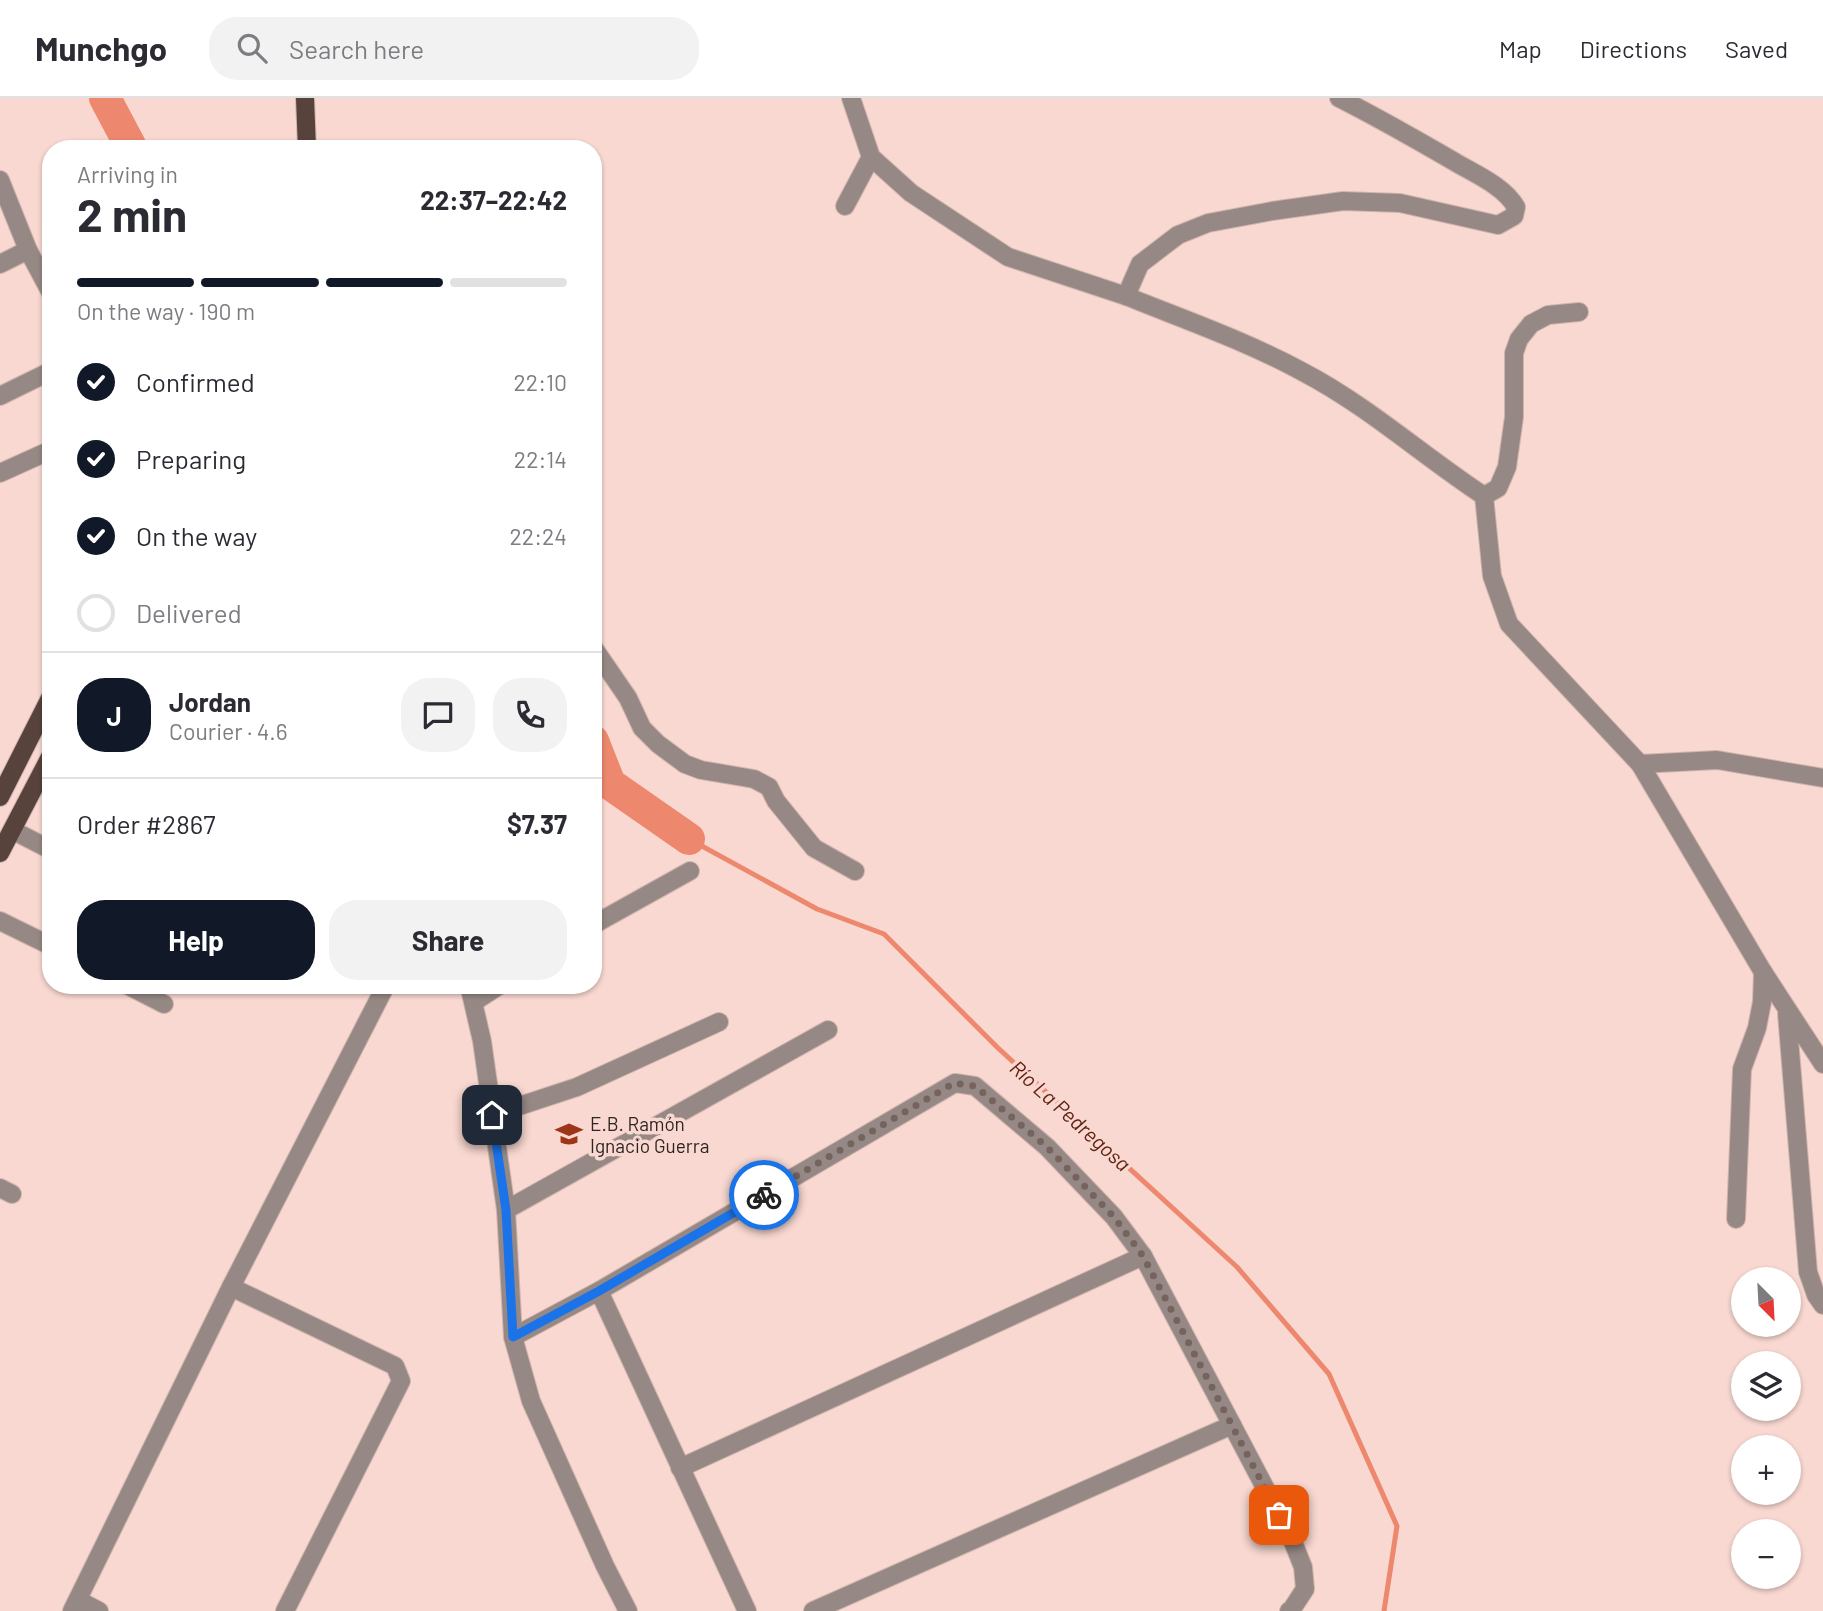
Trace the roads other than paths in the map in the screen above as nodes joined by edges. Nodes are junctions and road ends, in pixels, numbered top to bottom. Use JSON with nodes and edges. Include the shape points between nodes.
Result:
{"nodes":[{"id":1,"x":305,"y":98,"type":"edge"},
{"id":2,"x":851,"y":98,"type":"edge"},
{"id":3,"x":1339,"y":98,"type":"edge"},
{"id":4,"x":307,"y":140,"type":"edge"},
{"id":5,"x":871,"y":157,"type":"junction"},
{"id":6,"x":0,"y":180,"type":"edge"},
{"id":7,"x":845,"y":206,"type":"dead end"},
{"id":8,"x":28,"y":250,"type":"junction"},
{"id":9,"x":0,"y":264,"type":"edge"},
{"id":10,"x":42,"y":276,"type":"edge"},
{"id":11,"x":1125,"y":296,"type":"junction"},
{"id":12,"x":1579,"y":312,"type":"dead end"},
{"id":13,"x":42,"y":375,"type":"edge"},
{"id":14,"x":0,"y":396,"type":"edge"},
{"id":15,"x":42,"y":454,"type":"edge"},
{"id":16,"x":0,"y":473,"type":"edge"},
{"id":17,"x":1484,"y":496,"type":"junction"},
{"id":18,"x":602,"y":660,"type":"edge"},
{"id":19,"x":42,"y":714,"type":"edge"},
{"id":20,"x":1640,"y":764,"type":"junction"},
{"id":21,"x":42,"y":772,"type":"edge"},
{"id":22,"x":1823,"y":778,"type":"edge"},
{"id":23,"x":0,"y":797,"type":"edge"},
{"id":24,"x":12,"y":830,"type":"junction"},
{"id":25,"x":42,"y":845,"type":"edge"},
{"id":26,"x":0,"y":853,"type":"edge"},
{"id":27,"x":690,"y":871,"type":"dead end"},
{"id":28,"x":855,"y":871,"type":"dead end"},
{"id":29,"x":602,"y":920,"type":"edge"},
{"id":30,"x":0,"y":921,"type":"edge"},
{"id":31,"x":42,"y":942,"type":"edge"},
{"id":32,"x":1763,"y":972,"type":"junction"},
{"id":33,"x":145,"y":994,"type":"edge"},
{"id":34,"x":382,"y":994,"type":"edge"},
{"id":35,"x":471,"y":994,"type":"edge"},
{"id":36,"x":164,"y":1004,"type":"dead end"},
{"id":37,"x":1787,"y":1010,"type":"junction"},
{"id":38,"x":719,"y":1022,"type":"dead end"},
{"id":39,"x":828,"y":1030,"type":"dead end"},
{"id":40,"x":1823,"y":1064,"type":"edge"},
{"id":41,"x":492,"y":1115,"type":"junction"},
{"id":42,"x":506,"y":1210,"type":"junction"},
{"id":43,"x":1736,"y":1219,"type":"dead end"},
{"id":44,"x":1143,"y":1256,"type":"junction"},
{"id":45,"x":231,"y":1287,"type":"junction"},
{"id":46,"x":599,"y":1291,"type":"junction"},
{"id":47,"x":1823,"y":1305,"type":"edge"},
{"id":48,"x":513,"y":1337,"type":"junction"},
{"id":49,"x":1231,"y":1425,"type":"junction"},
{"id":50,"x":680,"y":1468,"type":"junction"},
{"id":51,"x":75,"y":1606,"type":"edge"},
{"id":52,"x":99,"y":1611,"type":"edge"},
{"id":53,"x":285,"y":1611,"type":"edge"},
{"id":54,"x":628,"y":1611,"type":"edge"},
{"id":55,"x":747,"y":1611,"type":"edge"},
{"id":56,"x":813,"y":1611,"type":"edge"},
{"id":57,"x":1289,"y":1611,"type":"edge"}],
"edges":[{"from":1,"to":4,"type":"main road"},
{"from":2,"to":5,"type":"street"},
{"from":3,"to":11,"type":"street","via":[[1484,179],[1511,198],[1514,216],[1498,225],[1400,202],[1343,201],[1208,223],[1178,235],[1140,264]]},
{"from":5,"to":7,"type":"street"},
{"from":5,"to":11,"type":"street","via":[[911,193],[1008,257]]},
{"from":6,"to":8,"type":"street"},
{"from":8,"to":9,"type":"street"},
{"from":8,"to":10,"type":"street"},
{"from":11,"to":17,"type":"street","via":[[1305,372]]},
{"from":12,"to":17,"type":"street","via":[[1548,315],[1531,324],[1519,339],[1514,353],[1514,417],[1507,467],[1498,488]]},
{"from":13,"to":14,"type":"street"},
{"from":15,"to":16,"type":"street"},
{"from":17,"to":20,"type":"street","via":[[1492,576],[1508,624]]},
{"from":18,"to":28,"type":"street","via":[[642,728],[658,744],[685,764],[754,779],[769,787],[814,848]]},
{"from":19,"to":23,"type":"main road"},
{"from":20,"to":22,"type":"street","via":[[1717,760]]},
{"from":20,"to":32,"type":"street"},
{"from":21,"to":24,"type":"main road"},
{"from":24,"to":25,"type":"street"},
{"from":24,"to":26,"type":"main road"},
{"from":27,"to":29,"type":"street"},
{"from":30,"to":31,"type":"street"},
{"from":32,"to":37,"type":"street"},
{"from":32,"to":43,"type":"street","via":[[1757,1028],[1742,1069]]},
{"from":33,"to":36,"type":"street"},
{"from":34,"to":45,"type":"street"},
{"from":35,"to":41,"type":"street"},
{"from":37,"to":40,"type":"street"},
{"from":37,"to":47,"type":"street","via":[[1808,1272]]},
{"from":38,"to":41,"type":"street","via":[[577,1087]]},
{"from":39,"to":42,"type":"street"},
{"from":41,"to":42,"type":"street"},
{"from":42,"to":48,"type":"street"},
{"from":44,"to":46,"type":"street","via":[[1114,1217],[1047,1147],[975,1086],[954,1083]]},
{"from":44,"to":49,"type":"street"},
{"from":44,"to":50,"type":"street"},
{"from":45,"to":51,"type":"street"},
{"from":45,"to":53,"type":"street","via":[[395,1366],[401,1381]]},
{"from":46,"to":48,"type":"street"},
{"from":46,"to":50,"type":"street"},
{"from":48,"to":54,"type":"street","via":[[531,1401]]},
{"from":49,"to":56,"type":"street"},
{"from":49,"to":57,"type":"street","via":[[1303,1567],[1305,1589]]},
{"from":50,"to":55,"type":"street"},
{"from":51,"to":52,"type":"street"}]}
